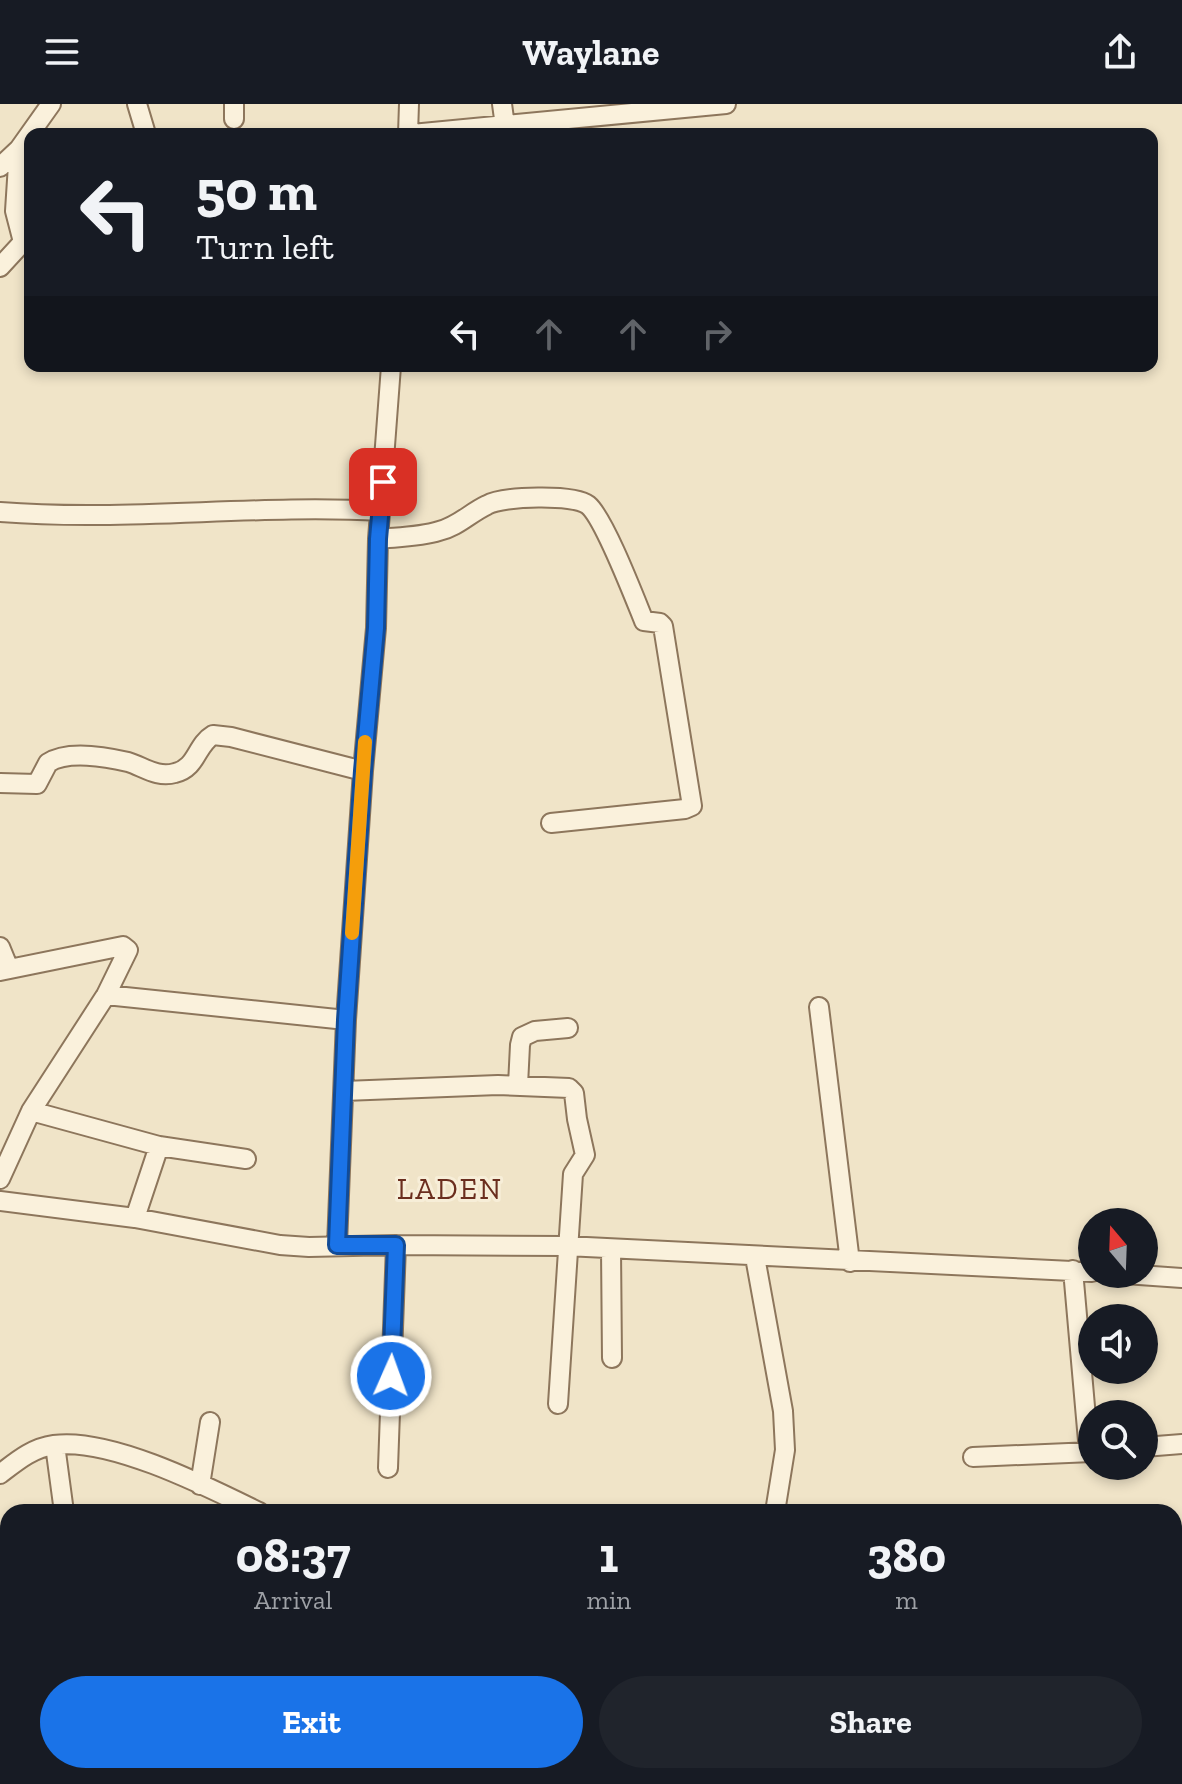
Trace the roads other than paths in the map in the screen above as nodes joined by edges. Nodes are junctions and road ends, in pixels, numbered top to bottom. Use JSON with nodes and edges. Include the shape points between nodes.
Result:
{"nodes":[{"id":1,"x":51,"y":104,"type":"edge"},
{"id":2,"x":137,"y":104,"type":"edge"},
{"id":3,"x":409,"y":104,"type":"edge"},
{"id":4,"x":502,"y":104,"type":"edge"},
{"id":5,"x":726,"y":104,"type":"edge"},
{"id":6,"x":505,"y":126,"type":"junction"},
{"id":7,"x":34,"y":128,"type":"edge"},
{"id":8,"x":144,"y":128,"type":"edge"},
{"id":9,"x":410,"y":128,"type":"edge"},
{"id":10,"x":481,"y":128,"type":"edge"},
{"id":11,"x":24,"y":142,"type":"edge"},
{"id":12,"x":19,"y":149,"type":"junction"},
{"id":13,"x":0,"y":167,"type":"edge"},
{"id":14,"x":0,"y":267,"type":"edge"},
{"id":15,"x":391,"y":372,"type":"edge"},
{"id":16,"x":381,"y":511,"type":"junction"},
{"id":17,"x":0,"y":512,"type":"edge"},
{"id":18,"x":378,"y":539,"type":"junction"},
{"id":19,"x":363,"y":771,"type":"junction"},
{"id":20,"x":0,"y":783,"type":"edge"},
{"id":21,"x":551,"y":823,"type":"dead end"},
{"id":22,"x":0,"y":947,"type":"edge"},
{"id":23,"x":5,"y":970,"type":"edge"},
{"id":24,"x":106,"y":995,"type":"junction"},
{"id":25,"x":819,"y":1007,"type":"dead end"},
{"id":26,"x":346,"y":1020,"type":"junction"},
{"id":27,"x":568,"y":1028,"type":"dead end"},
{"id":28,"x":518,"y":1085,"type":"junction"},
{"id":29,"x":344,"y":1091,"type":"junction"},
{"id":30,"x":31,"y":1111,"type":"junction"},
{"id":31,"x":159,"y":1146,"type":"junction"},
{"id":32,"x":246,"y":1159,"type":"dead end"},
{"id":33,"x":0,"y":1179,"type":"edge"},
{"id":34,"x":0,"y":1201,"type":"edge"},
{"id":35,"x":135,"y":1218,"type":"junction"},
{"id":36,"x":337,"y":1245,"type":"junction"},
{"id":37,"x":396,"y":1245,"type":"junction"},
{"id":38,"x":566,"y":1246,"type":"junction"},
{"id":39,"x":611,"y":1249,"type":"junction"},
{"id":40,"x":755,"y":1257,"type":"junction"},
{"id":41,"x":850,"y":1262,"type":"junction"},
{"id":42,"x":1078,"y":1271,"type":"edge"},
{"id":43,"x":1158,"y":1276,"type":"edge"},
{"id":44,"x":1182,"y":1278,"type":"edge"},
{"id":45,"x":1084,"y":1288,"type":"edge"},
{"id":46,"x":612,"y":1358,"type":"dead end"},
{"id":47,"x":1088,"y":1400,"type":"edge"},
{"id":48,"x":558,"y":1404,"type":"dead end"},
{"id":49,"x":210,"y":1422,"type":"dead end"},
{"id":50,"x":1182,"y":1444,"type":"edge"},
{"id":51,"x":55,"y":1445,"type":"junction"},
{"id":52,"x":1158,"y":1446,"type":"edge"},
{"id":53,"x":1078,"y":1453,"type":"edge"},
{"id":54,"x":973,"y":1457,"type":"dead end"},
{"id":55,"x":388,"y":1468,"type":"dead end"},
{"id":56,"x":0,"y":1474,"type":"edge"},
{"id":57,"x":200,"y":1485,"type":"junction"},
{"id":58,"x":63,"y":1504,"type":"edge"},
{"id":59,"x":242,"y":1504,"type":"edge"},
{"id":60,"x":776,"y":1504,"type":"edge"}],
"edges":[{"from":1,"to":7,"type":"street"},
{"from":2,"to":8,"type":"street"},
{"from":3,"to":9,"type":"street"},
{"from":4,"to":6,"type":"street"},
{"from":5,"to":6,"type":"street"},
{"from":6,"to":10,"type":"street"},
{"from":11,"to":12,"type":"street"},
{"from":12,"to":13,"type":"street"},
{"from":12,"to":14,"type":"street","via":[[15,211],[23,242]]},
{"from":15,"to":16,"type":"street"},
{"from":16,"to":17,"type":"street","via":[[111,516]]},
{"from":16,"to":18,"type":"street"},
{"from":18,"to":19,"type":"street"},
{"from":18,"to":21,"type":"street","via":[[438,532],[486,505],[518,498],[577,500],[592,509],[644,621],[663,626],[692,806]]},
{"from":19,"to":20,"type":"street","via":[[213,735],[188,768],[171,774],[127,762],[66,756],[48,763],[37,784]]},
{"from":19,"to":26,"type":"street"},
{"from":22,"to":23,"type":"street"},
{"from":23,"to":24,"type":"street","via":[[126,947]]},
{"from":24,"to":26,"type":"street"},
{"from":24,"to":30,"type":"street"},
{"from":25,"to":41,"type":"street"},
{"from":26,"to":29,"type":"street"},
{"from":27,"to":28,"type":"street","via":[[522,1037]]},
{"from":28,"to":29,"type":"street"},
{"from":28,"to":38,"type":"street","via":[[569,1088],[575,1095],[585,1155],[573,1174]]},
{"from":29,"to":36,"type":"street"},
{"from":30,"to":31,"type":"street"},
{"from":30,"to":33,"type":"street"},
{"from":31,"to":32,"type":"street"},
{"from":31,"to":35,"type":"street"},
{"from":34,"to":35,"type":"street"},
{"from":35,"to":36,"type":"street","via":[[280,1245]]},
{"from":36,"to":37,"type":"street"},
{"from":37,"to":38,"type":"street"},
{"from":37,"to":55,"type":"street"},
{"from":38,"to":39,"type":"street"},
{"from":38,"to":48,"type":"street"},
{"from":39,"to":40,"type":"street"},
{"from":39,"to":46,"type":"street"},
{"from":40,"to":41,"type":"street"},
{"from":40,"to":60,"type":"street","via":[[783,1411],[785,1450]]},
{"from":41,"to":42,"type":"street"},
{"from":43,"to":44,"type":"street"},
{"from":45,"to":47,"type":"street"},
{"from":49,"to":57,"type":"street"},
{"from":50,"to":52,"type":"street"},
{"from":51,"to":56,"type":"street","via":[[26,1455]]},
{"from":51,"to":57,"type":"street","via":[[117,1453]]},
{"from":51,"to":58,"type":"street"},
{"from":53,"to":54,"type":"street"},
{"from":57,"to":59,"type":"street"}]}
